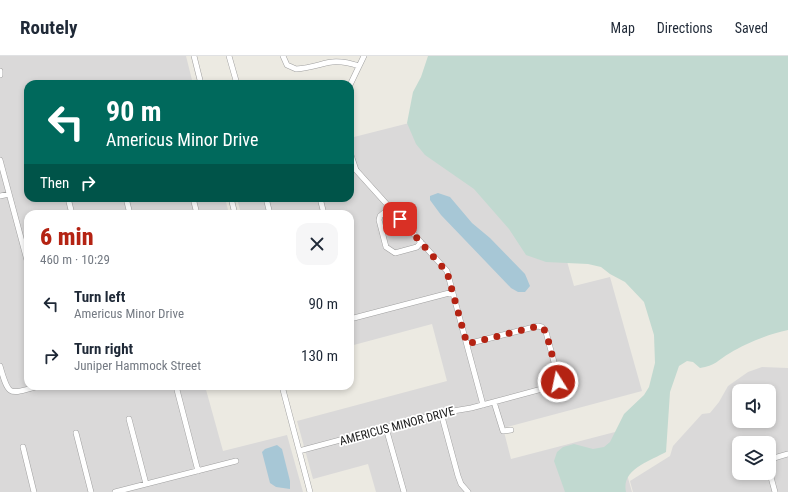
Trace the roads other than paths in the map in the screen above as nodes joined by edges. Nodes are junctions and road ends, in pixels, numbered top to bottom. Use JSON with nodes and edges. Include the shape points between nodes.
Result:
{"nodes":[{"id":1,"x":194,"y":56,"type":"edge"},
{"id":2,"x":230,"y":56,"type":"edge"},
{"id":3,"x":283,"y":56,"type":"edge"},
{"id":4,"x":364,"y":56,"type":"edge"},
{"id":5,"x":338,"y":58,"type":"edge"},
{"id":6,"x":359,"y":66,"type":"junction"},
{"id":7,"x":0,"y":71,"type":"edge"},
{"id":8,"x":0,"y":75,"type":"edge"},
{"id":9,"x":200,"y":80,"type":"edge"},
{"id":10,"x":236,"y":80,"type":"edge"},
{"id":11,"x":352,"y":80,"type":"edge"},
{"id":12,"x":0,"y":160,"type":"edge"},
{"id":13,"x":354,"y":167,"type":"edge"},
{"id":14,"x":9,"y":194,"type":"junction"},
{"id":15,"x":0,"y":196,"type":"edge"},
{"id":16,"x":390,"y":208,"type":"junction"},
{"id":17,"x":421,"y":242,"type":"junction"},
{"id":18,"x":24,"y":249,"type":"edge"},
{"id":19,"x":453,"y":292,"type":"junction"},
{"id":20,"x":354,"y":318,"type":"edge"},
{"id":21,"x":467,"y":344,"type":"junction"},
{"id":22,"x":0,"y":366,"type":"edge"},
{"id":23,"x":24,"y":389,"type":"edge"},
{"id":24,"x":177,"y":390,"type":"edge"},
{"id":25,"x":283,"y":390,"type":"edge"},
{"id":26,"x":494,"y":402,"type":"junction"},
{"id":27,"x":483,"y":405,"type":"junction"},
{"id":28,"x":441,"y":413,"type":"junction"},
{"id":29,"x":129,"y":419,"type":"dead end"},
{"id":30,"x":386,"y":428,"type":"junction"},
{"id":31,"x":511,"y":430,"type":"dead end"},
{"id":32,"x":76,"y":433,"type":"dead end"},
{"id":33,"x":22,"y":447,"type":"dead end"},
{"id":34,"x":299,"y":451,"type":"junction"},
{"id":35,"x":788,"y":454,"type":"edge"},
{"id":36,"x":776,"y":457,"type":"edge"},
{"id":37,"x":236,"y":461,"type":"dead end"},
{"id":38,"x":198,"y":471,"type":"junction"},
{"id":39,"x":772,"y":480,"type":"edge"},
{"id":40,"x":146,"y":484,"type":"junction"},
{"id":41,"x":34,"y":492,"type":"edge"},
{"id":42,"x":91,"y":492,"type":"edge"},
{"id":43,"x":115,"y":492,"type":"edge"},
{"id":44,"x":310,"y":492,"type":"edge"},
{"id":45,"x":404,"y":492,"type":"edge"},
{"id":46,"x":468,"y":492,"type":"edge"},
{"id":47,"x":775,"y":492,"type":"edge"}],
"edges":[{"from":1,"to":9,"type":"street"},
{"from":2,"to":10,"type":"street"},
{"from":3,"to":5,"type":"street","via":[[287,65],[296,69]]},
{"from":4,"to":6,"type":"street"},
{"from":5,"to":6,"type":"street"},
{"from":6,"to":11,"type":"street"},
{"from":7,"to":8,"type":"street"},
{"from":12,"to":14,"type":"street"},
{"from":13,"to":16,"type":"street"},
{"from":14,"to":15,"type":"street"},
{"from":14,"to":18,"type":"street"},
{"from":16,"to":17,"type":"street"},
{"from":16,"to":17,"type":"street","via":[[379,220],[386,247],[395,253],[417,247]]},
{"from":17,"to":19,"type":"street","via":[[447,272]]},
{"from":19,"to":20,"type":"street"},
{"from":19,"to":21,"type":"street"},
{"from":21,"to":26,"type":"street","name":"AMERICUS MINOR DRIVE","via":[[538,326],[546,332],[558,382],[553,386]]},
{"from":21,"to":27,"type":"street"},
{"from":22,"to":23,"type":"street","via":[[5,386],[9,391]]},
{"from":24,"to":38,"type":"street"},
{"from":25,"to":34,"type":"street"},
{"from":26,"to":27,"type":"street","name":"AMERICUS MINOR DRIVE"},
{"from":26,"to":31,"type":"street","via":[[503,431]]},
{"from":27,"to":28,"type":"street","name":"AMERICUS MINOR DRIVE"},
{"from":28,"to":30,"type":"street","name":"AMERICUS MINOR DRIVE"},
{"from":28,"to":46,"type":"street","via":[[459,480]]},
{"from":29,"to":40,"type":"street"},
{"from":30,"to":34,"type":"street","name":"AMERICUS MINOR DRIVE"},
{"from":30,"to":45,"type":"street"},
{"from":32,"to":42,"type":"street"},
{"from":33,"to":41,"type":"street"},
{"from":34,"to":44,"type":"street"},
{"from":35,"to":36,"type":"street"},
{"from":37,"to":38,"type":"street"},
{"from":38,"to":40,"type":"street"},
{"from":39,"to":47,"type":"street"},
{"from":40,"to":43,"type":"street"}]}
